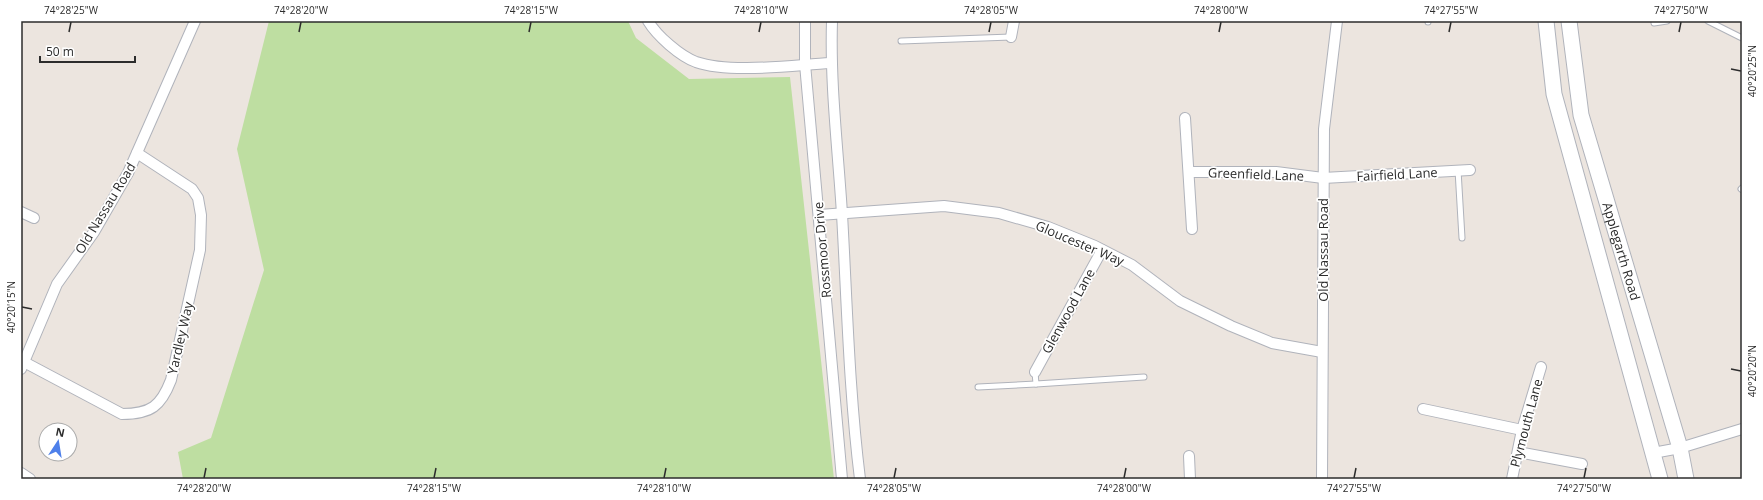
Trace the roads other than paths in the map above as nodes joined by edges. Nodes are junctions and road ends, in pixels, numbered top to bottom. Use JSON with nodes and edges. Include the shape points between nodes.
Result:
{"nodes":[{"id":1,"x":195,"y":21,"type":"edge"},
{"id":2,"x":648,"y":21,"type":"edge"},
{"id":3,"x":805,"y":21,"type":"edge"},
{"id":4,"x":832,"y":21,"type":"edge"},
{"id":5,"x":1014,"y":21,"type":"edge"},
{"id":6,"x":1337,"y":21,"type":"edge"},
{"id":7,"x":1546,"y":21,"type":"edge"},
{"id":8,"x":1569,"y":21,"type":"edge"},
{"id":9,"x":1667,"y":21,"type":"edge"},
{"id":10,"x":1708,"y":21,"type":"edge"},
{"id":11,"x":1654,"y":23,"type":"dead end"},
{"id":12,"x":1011,"y":37,"type":"joint"},
{"id":13,"x":1742,"y":38,"type":"edge"},
{"id":14,"x":901,"y":41,"type":"dead end"},
{"id":15,"x":830,"y":63,"type":"junction"},
{"id":16,"x":805,"y":64,"type":"junction"},
{"id":17,"x":1185,"y":118,"type":"dead end"},
{"id":18,"x":137,"y":153,"type":"junction"},
{"id":19,"x":1458,"y":170,"type":"junction"},
{"id":20,"x":1470,"y":170,"type":"dead end"},
{"id":21,"x":1189,"y":172,"type":"junction"},
{"id":22,"x":1323,"y":178,"type":"junction"},
{"id":23,"x":21,"y":212,"type":"edge"},
{"id":24,"x":842,"y":213,"type":"junction"},
{"id":25,"x":818,"y":215,"type":"junction"},
{"id":26,"x":34,"y":218,"type":"dead end"},
{"id":27,"x":1192,"y":229,"type":"dead end"},
{"id":28,"x":1462,"y":238,"type":"dead end"},
{"id":29,"x":1102,"y":250,"type":"junction"},
{"id":30,"x":1322,"y":352,"type":"junction"},
{"id":31,"x":22,"y":366,"type":"edge"},
{"id":32,"x":1541,"y":367,"type":"dead end"},
{"id":33,"x":1034,"y":372,"type":"joint"},
{"id":34,"x":1144,"y":377,"type":"dead end"},
{"id":35,"x":1036,"y":384,"type":"junction"},
{"id":36,"x":978,"y":386,"type":"dead end"},
{"id":37,"x":1423,"y":409,"type":"dead end"},
{"id":38,"x":1742,"y":429,"type":"edge"},
{"id":39,"x":1522,"y":430,"type":"junction"},
{"id":40,"x":1680,"y":448,"type":"junction"},
{"id":41,"x":1518,"y":452,"type":"junction"},
{"id":42,"x":1653,"y":453,"type":"junction"},
{"id":43,"x":1189,"y":456,"type":"dead end"},
{"id":44,"x":1582,"y":464,"type":"dead end"},
{"id":45,"x":21,"y":473,"type":"edge"},
{"id":46,"x":30,"y":479,"type":"edge"},
{"id":47,"x":842,"y":479,"type":"edge"},
{"id":48,"x":860,"y":479,"type":"edge"},
{"id":49,"x":1190,"y":479,"type":"edge"},
{"id":50,"x":1322,"y":479,"type":"edge"},
{"id":51,"x":1512,"y":479,"type":"edge"},
{"id":52,"x":1660,"y":479,"type":"edge"},
{"id":53,"x":1686,"y":479,"type":"edge"}],
"edges":[{"from":1,"to":18,"type":"street","name":"Old Nassau Road"},
{"from":2,"to":16,"type":"street","via":[[672,47],[696,62],[729,68]]},
{"from":3,"to":16,"type":"street","name":"Rossmoor Drive"},
{"from":4,"to":15,"type":"street","name":"Rossmoor Drive"},
{"from":5,"to":12,"type":"street"},
{"from":6,"to":22,"type":"street","name":"Old Nassau Road","via":[[1324,129]]},
{"from":7,"to":42,"type":"main road","name":"Applegarth Road","via":[[1554,94]]},
{"from":8,"to":40,"type":"main road","name":"Applegarth Road","via":[[1581,115]]},
{"from":9,"to":11,"type":"lane"},
{"from":10,"to":13,"type":"lane"},
{"from":12,"to":14,"type":"lane"},
{"from":15,"to":16,"type":"street"},
{"from":15,"to":24,"type":"street","name":"Rossmoor Drive"},
{"from":16,"to":25,"type":"street","name":"Rossmoor Drive"},
{"from":17,"to":21,"type":"street","name":"Greenfield Lane"},
{"from":18,"to":31,"type":"street","name":"Old Nassau Road","via":[[94,232],[57,284]]},
{"from":18,"to":31,"type":"street","name":"Yardley Way","via":[[192,189],[198,198],[201,215],[200,250],[171,380],[164,398],[154,407],[136,414],[122,414]]},
{"from":19,"to":20,"type":"street","name":"Fairfield Lane"},
{"from":19,"to":22,"type":"street","name":"Fairfield Lane"},
{"from":19,"to":28,"type":"lane"},
{"from":21,"to":22,"type":"street","name":"Greenfield Lane","via":[[1276,172]]},
{"from":21,"to":27,"type":"street","name":"Greenfield Lane"},
{"from":22,"to":30,"type":"street","name":"Old Nassau Road"},
{"from":23,"to":26,"type":"street"},
{"from":24,"to":25,"type":"street","name":"Gloucester Way"},
{"from":24,"to":29,"type":"street","name":"Gloucester Way","via":[[944,206],[998,213],[1048,227]]},
{"from":24,"to":48,"type":"street","name":"Rossmoor Drive","via":[[853,424]]},
{"from":25,"to":47,"type":"street","name":"Rossmoor Drive"},
{"from":29,"to":30,"type":"street","name":"Gloucester Way","via":[[1132,265],[1180,301],[1231,326],[1272,343]]},
{"from":29,"to":33,"type":"street","name":"Glenwood Lane"},
{"from":30,"to":50,"type":"street","name":"Old Nassau Road"},
{"from":32,"to":39,"type":"street","name":"Plymouth Lane"},
{"from":33,"to":35,"type":"lane"},
{"from":34,"to":35,"type":"lane"},
{"from":35,"to":36,"type":"lane"},
{"from":37,"to":39,"type":"street"},
{"from":38,"to":40,"type":"street"},
{"from":39,"to":41,"type":"street","name":"Plymouth Lane"},
{"from":40,"to":42,"type":"street"},
{"from":40,"to":53,"type":"main road","name":"Applegarth Road"},
{"from":41,"to":44,"type":"street"},
{"from":41,"to":51,"type":"street","name":"Plymouth Lane"},
{"from":42,"to":52,"type":"main road","name":"Applegarth Road"},
{"from":43,"to":49,"type":"street"},
{"from":45,"to":46,"type":"street"}]}
